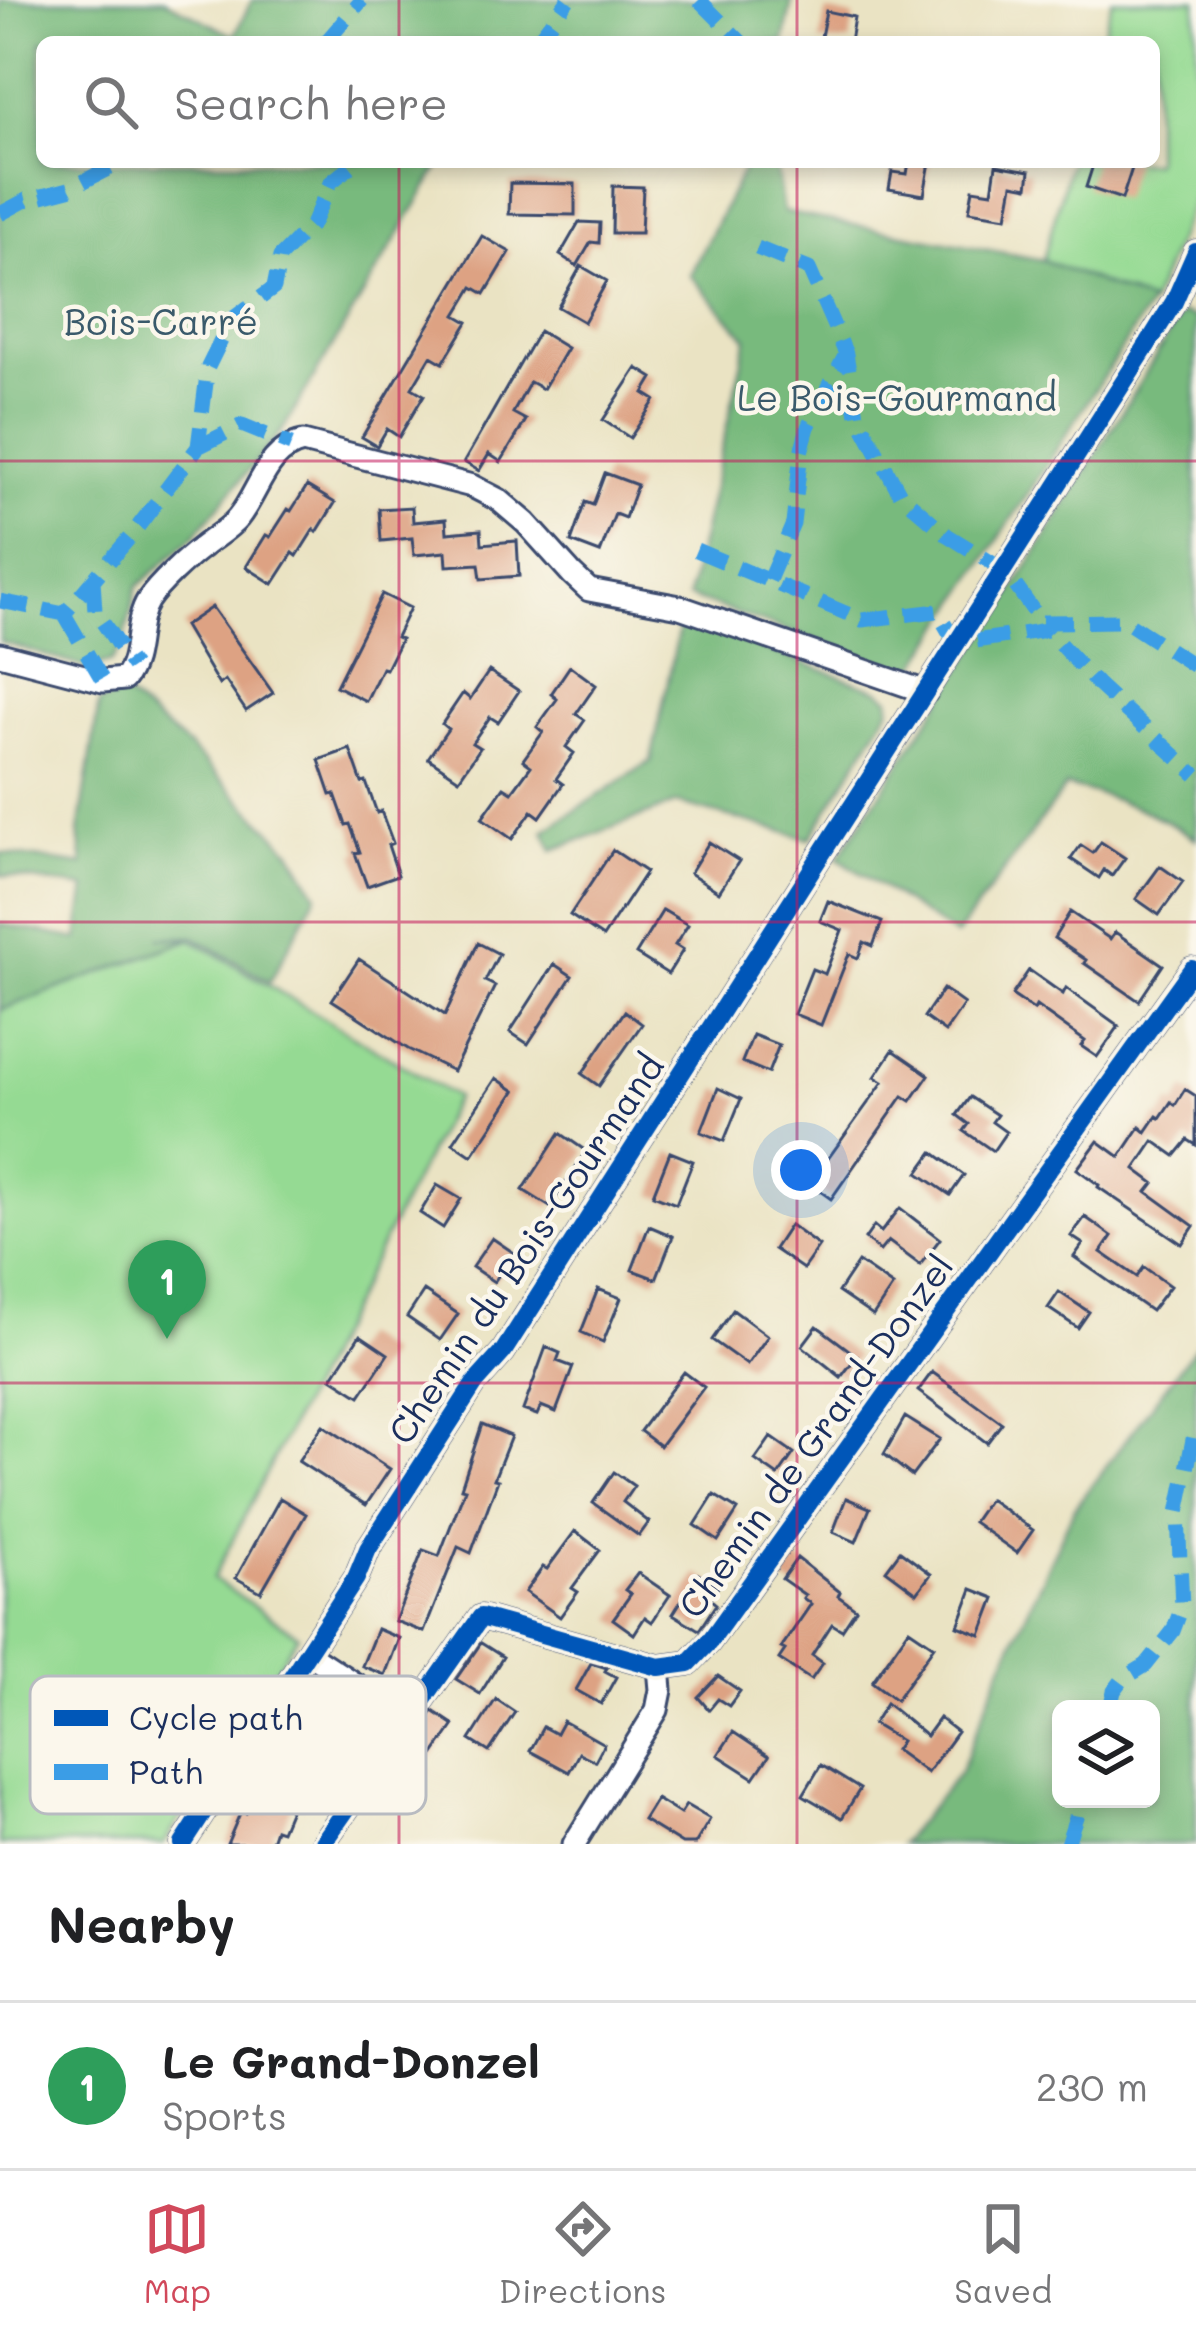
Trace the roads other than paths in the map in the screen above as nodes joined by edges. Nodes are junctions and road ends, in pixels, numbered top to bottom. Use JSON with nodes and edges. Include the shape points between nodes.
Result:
{"nodes":[{"id":1,"x":1196,"y":252,"type":"edge"},
{"id":2,"x":0,"y":654,"type":"edge"},
{"id":3,"x":926,"y":692,"type":"junction"},
{"id":4,"x":1192,"y":969,"type":"dead end"},
{"id":5,"x":307,"y":1653,"type":"junction"},
{"id":6,"x":658,"y":1667,"type":"junction"},
{"id":7,"x":292,"y":1676,"type":"edge"},
{"id":8,"x":341,"y":1676,"type":"edge"},
{"id":9,"x":426,"y":1696,"type":"edge"},
{"id":10,"x":202,"y":1814,"type":"edge"},
{"id":11,"x":343,"y":1814,"type":"edge"},
{"id":12,"x":183,"y":1844,"type":"edge"},
{"id":13,"x":322,"y":1844,"type":"edge"},
{"id":14,"x":574,"y":1844,"type":"edge"}],
"edges":[{"from":1,"to":3,"type":"street","name":"Chemin du Bois-Gourmand","via":[[1174,302]]},
{"from":2,"to":3,"type":"street","via":[[124,679],[134,667],[148,600],[237,520],[274,457],[303,442],[472,486],[526,523],[590,590],[680,607]]},
{"from":3,"to":5,"type":"street","name":"Chemin du Bois-Gourmand"},
{"from":4,"to":6,"type":"street","name":"Chemin de Grand-Donzel","via":[[709,1642],[689,1663]]},
{"from":5,"to":7,"type":"street","name":"Chemin du Bois-Gourmand"},
{"from":5,"to":8,"type":"street"},
{"from":6,"to":9,"type":"street","via":[[481,1617]]},
{"from":6,"to":14,"type":"street","via":[[657,1710]]},
{"from":10,"to":12,"type":"street","name":"Chemin du Bois-Gourmand"},
{"from":11,"to":13,"type":"street"}]}
